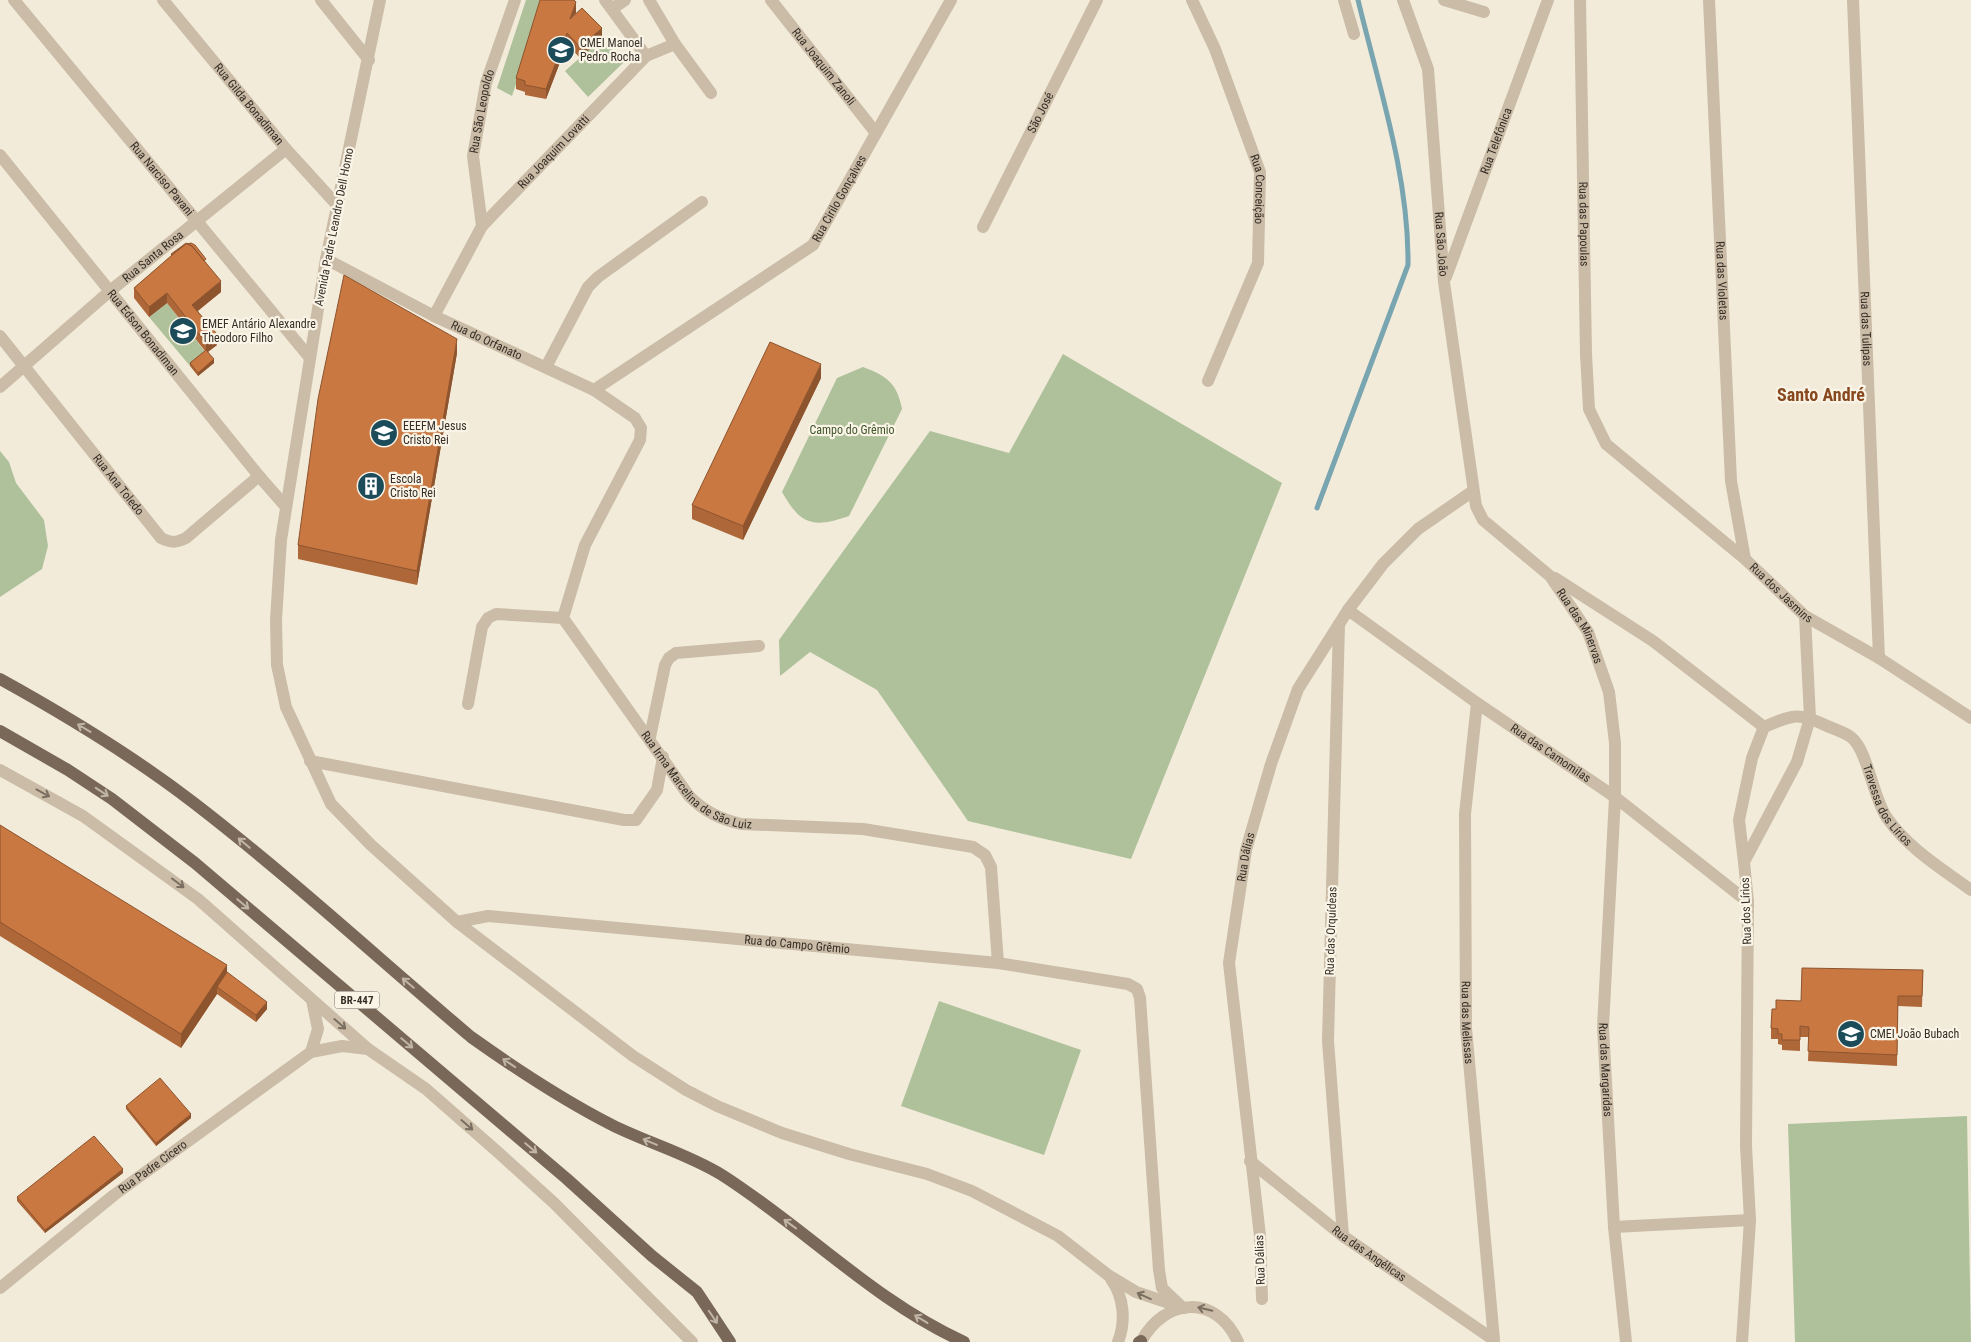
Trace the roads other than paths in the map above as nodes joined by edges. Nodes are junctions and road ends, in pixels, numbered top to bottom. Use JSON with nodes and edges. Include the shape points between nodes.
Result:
{"nodes":[{"id":1,"x":14,"y":0,"type":"edge"},
{"id":2,"x":163,"y":0,"type":"edge"},
{"id":3,"x":321,"y":0,"type":"edge"},
{"id":4,"x":380,"y":0,"type":"edge"},
{"id":5,"x":515,"y":0,"type":"edge"},
{"id":6,"x":625,"y":0,"type":"edge"},
{"id":7,"x":649,"y":0,"type":"edge"},
{"id":8,"x":770,"y":0,"type":"edge"},
{"id":9,"x":950,"y":0,"type":"edge"},
{"id":10,"x":1097,"y":0,"type":"edge"},
{"id":11,"x":1192,"y":0,"type":"edge"},
{"id":12,"x":1344,"y":0,"type":"edge"},
{"id":13,"x":1444,"y":0,"type":"edge"},
{"id":14,"x":1548,"y":0,"type":"edge"},
{"id":15,"x":1580,"y":0,"type":"edge"},
{"id":16,"x":1709,"y":0,"type":"edge"},
{"id":17,"x":1853,"y":0,"type":"edge"},
{"id":18,"x":1403,"y":1,"type":"edge"},
{"id":19,"x":609,"y":5,"type":"edge"},
{"id":20,"x":1484,"y":12,"type":"dead end"},
{"id":21,"x":1354,"y":34,"type":"dead end"},
{"id":22,"x":675,"y":44,"type":"junction"},
{"id":23,"x":646,"y":56,"type":"junction"},
{"id":24,"x":369,"y":60,"type":"junction"},
{"id":25,"x":711,"y":93,"type":"dead end"},
{"id":26,"x":876,"y":133,"type":"junction"},
{"id":27,"x":286,"y":149,"type":"junction"},
{"id":28,"x":0,"y":155,"type":"edge"},
{"id":29,"x":702,"y":202,"type":"dead end"},
{"id":30,"x":336,"y":206,"type":"junction"},
{"id":31,"x":198,"y":220,"type":"junction"},
{"id":32,"x":482,"y":226,"type":"junction"},
{"id":33,"x":983,"y":226,"type":"dead end"},
{"id":34,"x":326,"y":259,"type":"junction"},
{"id":35,"x":1444,"y":282,"type":"junction"},
{"id":36,"x":110,"y":291,"type":"junction"},
{"id":37,"x":434,"y":316,"type":"junction"},
{"id":38,"x":0,"y":336,"type":"edge"},
{"id":39,"x":310,"y":358,"type":"junction"},
{"id":40,"x":25,"y":366,"type":"junction"},
{"id":41,"x":546,"y":367,"type":"junction"},
{"id":42,"x":1208,"y":381,"type":"dead end"},
{"id":43,"x":0,"y":387,"type":"edge"},
{"id":44,"x":594,"y":390,"type":"junction"},
{"id":45,"x":1606,"y":444,"type":"joint"},
{"id":46,"x":259,"y":476,"type":"junction"},
{"id":47,"x":1473,"y":491,"type":"junction"},
{"id":48,"x":286,"y":507,"type":"junction"},
{"id":49,"x":1745,"y":560,"type":"junction"},
{"id":50,"x":1550,"y":576,"type":"junction"},
{"id":51,"x":1348,"y":610,"type":"junction"},
{"id":52,"x":1805,"y":616,"type":"junction"},
{"id":53,"x":563,"y":618,"type":"junction"},
{"id":54,"x":1339,"y":624,"type":"junction"},
{"id":55,"x":759,"y":646,"type":"dead end"},
{"id":56,"x":1879,"y":658,"type":"junction"},
{"id":57,"x":0,"y":679,"type":"edge"},
{"id":58,"x":468,"y":704,"type":"dead end"},
{"id":59,"x":1477,"y":704,"type":"junction"},
{"id":60,"x":1810,"y":718,"type":"junction"},
{"id":61,"x":1971,"y":718,"type":"edge"},
{"id":62,"x":1764,"y":728,"type":"junction"},
{"id":63,"x":0,"y":731,"type":"edge"},
{"id":64,"x":650,"y":737,"type":"junction"},
{"id":65,"x":663,"y":757,"type":"junction"},
{"id":66,"x":310,"y":761,"type":"junction"},
{"id":67,"x":0,"y":770,"type":"edge"},
{"id":68,"x":1615,"y":797,"type":"junction"},
{"id":69,"x":1744,"y":862,"type":"junction"},
{"id":70,"x":1971,"y":890,"type":"edge"},
{"id":71,"x":1748,"y":902,"type":"junction"},
{"id":72,"x":457,"y":922,"type":"junction"},
{"id":73,"x":998,"y":963,"type":"junction"},
{"id":74,"x":312,"y":1000,"type":"junction"},
{"id":75,"x":368,"y":1049,"type":"junction"},
{"id":76,"x":311,"y":1052,"type":"junction"},
{"id":77,"x":1250,"y":1161,"type":"junction"},
{"id":78,"x":1750,"y":1220,"type":"junction"},
{"id":79,"x":1614,"y":1227,"type":"junction"},
{"id":80,"x":1343,"y":1236,"type":"junction"},
{"id":81,"x":1108,"y":1274,"type":"junction"},
{"id":82,"x":0,"y":1288,"type":"edge"},
{"id":83,"x":1262,"y":1299,"type":"dead end"},
{"id":84,"x":1184,"y":1308,"type":"junction"},
{"id":85,"x":1224,"y":1319,"type":"junction"},
{"id":86,"x":1494,"y":1340,"type":"joint"},
{"id":87,"x":692,"y":1342,"type":"edge"},
{"id":88,"x":730,"y":1342,"type":"edge"},
{"id":89,"x":964,"y":1342,"type":"edge"},
{"id":90,"x":1118,"y":1342,"type":"edge"},
{"id":91,"x":1140,"y":1342,"type":"edge"},
{"id":92,"x":1238,"y":1342,"type":"edge"},
{"id":93,"x":1244,"y":1342,"type":"edge"},
{"id":94,"x":1626,"y":1342,"type":"edge"},
{"id":95,"x":1742,"y":1342,"type":"edge"}],
"edges":[{"from":1,"to":31,"type":"street","name":"Rua Narciso Pavani"},
{"from":2,"to":27,"type":"street","name":"Rua Gilda Bonadiman"},
{"from":3,"to":24,"type":"street"},
{"from":4,"to":24,"type":"street","name":"Avenida Padre Leandro Dell Homo"},
{"from":5,"to":32,"type":"street","name":"Rua São Leopoldo","via":[[486,83],[473,156]]},
{"from":6,"to":19,"type":"street"},
{"from":7,"to":22,"type":"street"},
{"from":8,"to":26,"type":"street","name":"Rua Joaquim Zanoli"},
{"from":9,"to":26,"type":"street","name":"Rua Cirilo Gonçalves"},
{"from":10,"to":33,"type":"street","name":"São José"},
{"from":11,"to":42,"type":"street","name":"Rua Conceição","via":[[1216,49],[1260,172],[1258,264]]},
{"from":12,"to":21,"type":"street"},
{"from":13,"to":20,"type":"street"},
{"from":14,"to":35,"type":"street","name":"Rua Telefônica"},
{"from":15,"to":45,"type":"street","name":"Rua das Papoulas","via":[[1589,409]]},
{"from":16,"to":49,"type":"street","name":"Rua das Violetas","via":[[1730,481]]},
{"from":17,"to":56,"type":"street","name":"Rua das Tulipas"},
{"from":18,"to":35,"type":"street","name":"Rua São João","via":[[1428,69]]},
{"from":19,"to":23,"type":"street"},
{"from":22,"to":23,"type":"street"},
{"from":22,"to":25,"type":"street"},
{"from":23,"to":32,"type":"street","name":"Rua Joaquim Lovatti"},
{"from":24,"to":30,"type":"street","name":"Avenida Padre Leandro Dell Homo"},
{"from":26,"to":44,"type":"street","name":"Rua Cirilo Gonçalves","via":[[813,245]]},
{"from":27,"to":30,"type":"street","name":"Rua Gilda Bonadiman"},
{"from":27,"to":31,"type":"street","name":"Rua Santa Rosa"},
{"from":28,"to":36,"type":"street","name":"Rua Edson Bonadiman"},
{"from":29,"to":41,"type":"street","via":[[588,287]]},
{"from":30,"to":34,"type":"street","name":"Avenida Padre Leandro Dell Homo"},
{"from":31,"to":36,"type":"street","name":"Rua Santa Rosa"},
{"from":31,"to":39,"type":"street","name":"Rua Narciso Pavani"},
{"from":32,"to":37,"type":"street","name":"Rua Joaquim Lovatti"},
{"from":34,"to":37,"type":"street","name":"Rua do Orfanato"},
{"from":34,"to":39,"type":"street","name":"Avenida Padre Leandro Dell Homo"},
{"from":35,"to":47,"type":"street","name":"Rua São João"},
{"from":36,"to":40,"type":"street","name":"Rua Santa Rosa"},
{"from":36,"to":46,"type":"street","name":"Rua Edson Bonadiman"},
{"from":37,"to":41,"type":"street","name":"Rua do Orfanato"},
{"from":38,"to":40,"type":"street","name":"Rua Ana Toledo"},
{"from":39,"to":48,"type":"street","name":"Avenida Padre Leandro Dell Homo"},
{"from":40,"to":43,"type":"street","name":"Rua Santa Rosa"},
{"from":40,"to":46,"type":"street","name":"Rua Ana Toledo","via":[[161,538],[170,543],[186,538]]},
{"from":41,"to":44,"type":"street","name":"Rua do Orfanato"},
{"from":44,"to":53,"type":"street","name":"Rua do Orfanato","via":[[635,418],[641,428],[640,440],[585,545]]},
{"from":45,"to":49,"type":"street","name":"Rua dos Jasmins"},
{"from":46,"to":48,"type":"street","name":"Rua Edson Bonadiman"},
{"from":47,"to":50,"type":"street","name":"Rua das Minervas","via":[[1483,520]]},
{"from":47,"to":51,"type":"street","name":"Rua Dálias","via":[[1418,529],[1383,564]]},
{"from":48,"to":66,"type":"street","name":"Avenida Padre Leandro Dell Homo","via":[[276,620],[277,665],[286,707]]},
{"from":49,"to":52,"type":"street","name":"Rua dos Jasmins"},
{"from":50,"to":62,"type":"street","via":[[1653,641]]},
{"from":50,"to":68,"type":"street","name":"Rua das Minervas","via":[[1588,632],[1609,692],[1615,743]]},
{"from":51,"to":54,"type":"street","name":"Rua Dálias"},
{"from":51,"to":59,"type":"street","name":"Rua das Camomilas"},
{"from":52,"to":56,"type":"street","name":"Rua dos Jasmins"},
{"from":52,"to":60,"type":"street","name":"Rua dos Lírios"},
{"from":53,"to":58,"type":"street","via":[[496,614],[488,618],[482,627]]},
{"from":53,"to":64,"type":"street","name":"Rua Irma Marcelina de São Luiz"},
{"from":54,"to":77,"type":"street","name":"Rua Dálias","via":[[1298,689],[1270,764],[1246,850],[1236,906],[1229,963]]},
{"from":54,"to":80,"type":"street","name":"Rua das Orquídeas","via":[[1328,1041]]},
{"from":55,"to":64,"type":"street","via":[[676,653],[669,658]]},
{"from":56,"to":61,"type":"street","name":"Rua dos Jasmins"},
{"from":89,"to":57,"type":"main road","one_way":true,"via":[[886,1297],[717,1172],[634,1135],[539,1084],[471,1037],[193,802],[94,734]]},
{"from":59,"to":68,"type":"street","name":"Rua das Camomilas"},
{"from":59,"to":86,"type":"street","name":"Rua das Melissas","via":[[1465,814],[1466,1028]]},
{"from":60,"to":62,"type":"street","via":[[1792,715]]},
{"from":60,"to":69,"type":"street","name":"Rua dos Lírios","via":[[1796,762]]},
{"from":60,"to":70,"type":"street","name":"Travessa dos Lírios","via":[[1853,739],[1866,763],[1874,793],[1886,817],[1910,846]]},
{"from":62,"to":69,"type":"street","via":[[1752,758],[1740,820]]},
{"from":63,"to":88,"type":"main road","number":"BR-447","one_way":true,"via":[[68,770],[155,830],[697,1292]]},
{"from":64,"to":65,"type":"street","name":"Rua Irma Marcelina de São Luiz"},
{"from":65,"to":66,"type":"street","via":[[657,790],[636,820]]},
{"from":65,"to":73,"type":"street","name":"Rua Irma Marcelina de São Luiz","via":[[689,796],[703,810],[722,819],[762,826],[863,829],[973,847],[986,855],[991,867]]},
{"from":66,"to":72,"type":"street","name":"Avenida Padre Leandro Dell Homo","via":[[332,804],[371,845]]},
{"from":67,"to":74,"type":"street","one_way":true,"via":[[83,816],[178,883]]},
{"from":68,"to":71,"type":"street","name":"Rua das Camomilas"},
{"from":68,"to":79,"type":"street","name":"Rua das Margaridas","via":[[1603,1027]]},
{"from":69,"to":71,"type":"street","name":"Rua dos Lírios"},
{"from":71,"to":78,"type":"street","name":"Rua dos Lírios","via":[[1746,1146]]},
{"from":72,"to":73,"type":"street","name":"Rua do Campo Grêmio","via":[[488,916]]},
{"from":72,"to":81,"type":"street","name":"Avenida Padre Leandro Dell Homo","via":[[633,1056],[686,1090],[782,1133],[927,1174],[972,1191],[1058,1236]]},
{"from":73,"to":84,"type":"street","name":"Rua do Campo Grêmio","via":[[1128,984],[1137,989],[1159,1270],[1162,1288]]},
{"from":74,"to":75,"type":"street","one_way":true},
{"from":74,"to":76,"type":"street","via":[[318,1029]]},
{"from":75,"to":76,"type":"street","name":"Rua Padre Cícero","via":[[342,1046]]},
{"from":75,"to":87,"type":"street","one_way":true,"via":[[426,1089],[500,1154],[560,1209]]},
{"from":76,"to":82,"type":"street","name":"Rua Padre Cícero","via":[[114,1195]]},
{"from":77,"to":80,"type":"street","name":"Rua das Angélicas"},
{"from":77,"to":83,"type":"street","name":"Rua Dálias","via":[[1260,1236]]},
{"from":78,"to":79,"type":"street"},
{"from":78,"to":95,"type":"street","name":"Rua dos Lírios"},
{"from":79,"to":94,"type":"street","name":"Rua das Margaridas"},
{"from":80,"to":86,"type":"street","name":"Rua das Angélicas"},
{"from":84,"to":81,"type":"street","name":"Avenida Padre Leandro Dell Homo","one_way":true,"via":[[1136,1292]]},
{"from":81,"to":90,"type":"street","via":[[1123,1306]]},
{"from":85,"to":84,"type":"street","one_way":true,"via":[[1202,1307]]},
{"from":84,"to":91,"type":"street","via":[[1157,1321]]},
{"from":85,"to":92,"type":"street"},
{"from":85,"to":93,"type":"street"}]}
